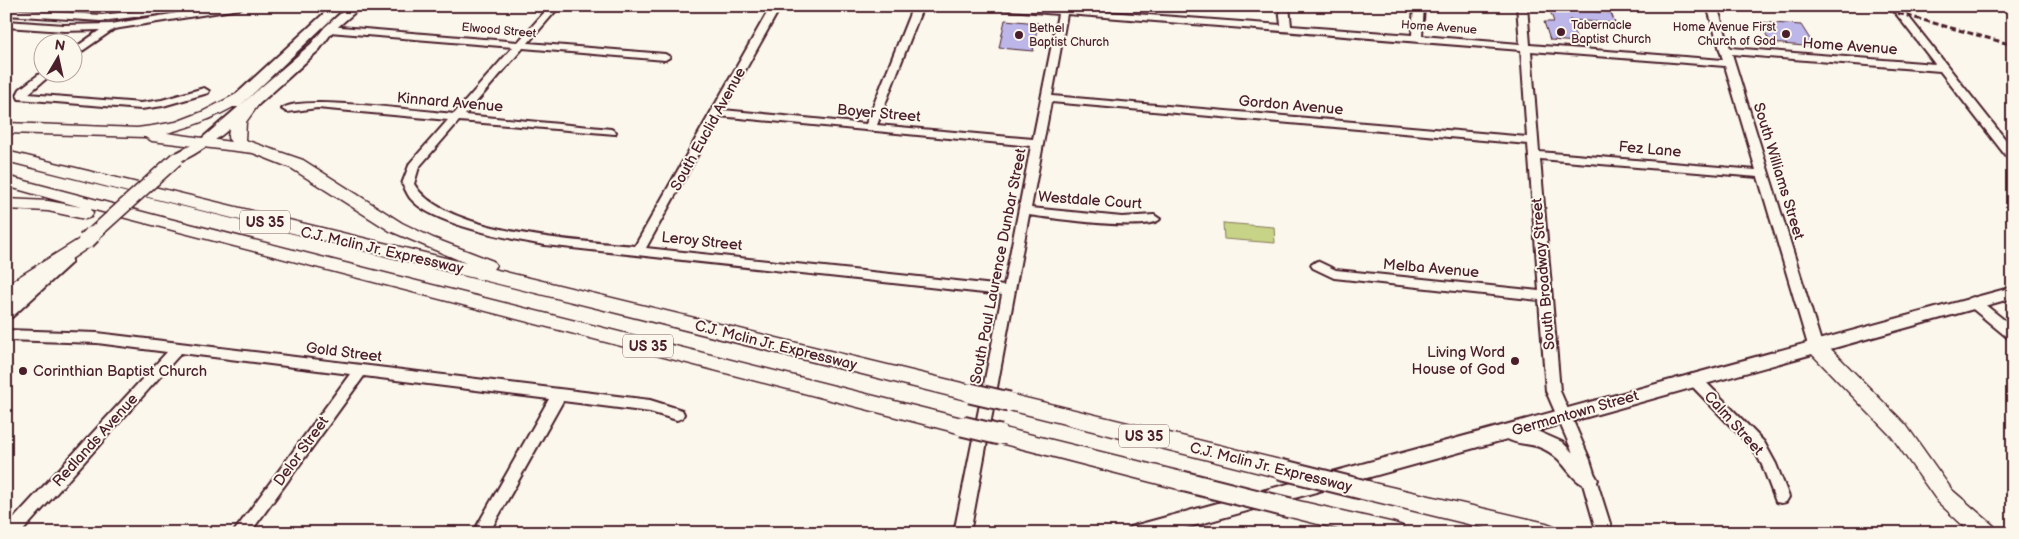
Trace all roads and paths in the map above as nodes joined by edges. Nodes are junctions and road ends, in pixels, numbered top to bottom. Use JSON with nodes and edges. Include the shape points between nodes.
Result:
{"nodes":[{"id":1,"x":37,"y":6,"type":"edge"},
{"id":2,"x":193,"y":6,"type":"edge"},
{"id":3,"x":239,"y":6,"type":"edge"},
{"id":4,"x":339,"y":6,"type":"edge"},
{"id":5,"x":356,"y":6,"type":"edge"},
{"id":6,"x":555,"y":6,"type":"edge"},
{"id":7,"x":776,"y":6,"type":"edge"},
{"id":8,"x":918,"y":6,"type":"edge"},
{"id":9,"x":997,"y":6,"type":"edge"},
{"id":10,"x":1284,"y":6,"type":"edge"},
{"id":11,"x":1419,"y":6,"type":"edge"},
{"id":12,"x":1522,"y":6,"type":"edge"},
{"id":13,"x":1712,"y":6,"type":"edge"},
{"id":14,"x":1894,"y":6,"type":"edge"},
{"id":15,"x":181,"y":7,"type":"edge"},
{"id":16,"x":1064,"y":9,"type":"edge"},
{"id":17,"x":6,"y":12,"type":"edge"},
{"id":18,"x":26,"y":14,"type":"junction"},
{"id":19,"x":118,"y":17,"type":"junction"},
{"id":20,"x":172,"y":18,"type":"junction"},
{"id":21,"x":8,"y":24,"type":"edge"},
{"id":22,"x":111,"y":27,"type":"junction"},
{"id":23,"x":330,"y":29,"type":"junction"},
{"id":24,"x":1286,"y":29,"type":"junction"},
{"id":25,"x":1417,"y":38,"type":"junction"},
{"id":26,"x":521,"y":45,"type":"junction"},
{"id":27,"x":1525,"y":46,"type":"junction"},
{"id":28,"x":82,"y":49,"type":"edge"},
{"id":29,"x":1726,"y":51,"type":"junction"},
{"id":30,"x":665,"y":57,"type":"dead end"},
{"id":31,"x":1729,"y":63,"type":"junction"},
{"id":32,"x":1943,"y":68,"type":"junction"},
{"id":33,"x":36,"y":82,"type":"edge"},
{"id":34,"x":204,"y":91,"type":"dead end"},
{"id":35,"x":250,"y":97,"type":"junction"},
{"id":36,"x":1047,"y":99,"type":"junction"},
{"id":37,"x":287,"y":109,"type":"dead end"},
{"id":38,"x":717,"y":113,"type":"junction"},
{"id":39,"x":458,"y":117,"type":"junction"},
{"id":40,"x":6,"y":128,"type":"edge"},
{"id":41,"x":870,"y":128,"type":"junction"},
{"id":42,"x":611,"y":132,"type":"dead end"},
{"id":43,"x":137,"y":133,"type":"junction"},
{"id":44,"x":1997,"y":137,"type":"junction"},
{"id":45,"x":2013,"y":138,"type":"edge"},
{"id":46,"x":1532,"y":141,"type":"junction"},
{"id":47,"x":198,"y":143,"type":"junction"},
{"id":48,"x":1038,"y":143,"type":"junction"},
{"id":49,"x":254,"y":150,"type":"junction"},
{"id":50,"x":1533,"y":155,"type":"junction"},
{"id":51,"x":6,"y":156,"type":"edge"},
{"id":52,"x":2013,"y":157,"type":"edge"},
{"id":53,"x":1764,"y":174,"type":"junction"},
{"id":54,"x":6,"y":181,"type":"edge"},
{"id":55,"x":6,"y":204,"type":"edge"},
{"id":56,"x":1025,"y":212,"type":"junction"},
{"id":57,"x":1154,"y":219,"type":"dead end"},
{"id":58,"x":168,"y":224,"type":"junction"},
{"id":59,"x":86,"y":241,"type":"junction"},
{"id":60,"x":639,"y":250,"type":"junction"},
{"id":61,"x":1317,"y":265,"type":"dead end"},
{"id":62,"x":524,"y":282,"type":"junction"},
{"id":63,"x":1010,"y":291,"type":"junction"},
{"id":64,"x":2013,"y":292,"type":"edge"},
{"id":65,"x":6,"y":294,"type":"edge"},
{"id":66,"x":1544,"y":296,"type":"junction"},
{"id":67,"x":1973,"y":302,"type":"junction"},
{"id":68,"x":6,"y":312,"type":"edge"},
{"id":69,"x":6,"y":334,"type":"edge"},
{"id":70,"x":2013,"y":334,"type":"edge"},
{"id":71,"x":1816,"y":345,"type":"junction"},
{"id":72,"x":178,"y":348,"type":"junction"},
{"id":73,"x":361,"y":370,"type":"junction"},
{"id":74,"x":1694,"y":379,"type":"junction"},
{"id":75,"x":558,"y":395,"type":"junction"},
{"id":76,"x":677,"y":414,"type":"dead end"},
{"id":77,"x":1565,"y":415,"type":"junction"},
{"id":78,"x":1501,"y":434,"type":"junction"},
{"id":79,"x":1589,"y":480,"type":"junction"},
{"id":80,"x":1780,"y":497,"type":"dead end"},
{"id":81,"x":1177,"y":527,"type":"edge"},
{"id":82,"x":12,"y":533,"type":"edge"},
{"id":83,"x":241,"y":533,"type":"edge"},
{"id":84,"x":481,"y":533,"type":"edge"},
{"id":85,"x":962,"y":533,"type":"edge"},
{"id":86,"x":1137,"y":533,"type":"edge"},
{"id":87,"x":1394,"y":533,"type":"edge"},
{"id":88,"x":1546,"y":533,"type":"edge"},
{"id":89,"x":1605,"y":533,"type":"edge"},
{"id":90,"x":1986,"y":533,"type":"edge"}],
"edges":[{"from":1,"to":18,"type":"street"},
{"from":2,"to":15,"type":"street"},
{"from":3,"to":20,"type":"street"},
{"from":4,"to":35,"type":"main road"},
{"from":5,"to":23,"type":"main road"},
{"from":6,"to":26,"type":"street"},
{"from":7,"to":38,"type":"street","name":"South Euclid Avenue"},
{"from":8,"to":41,"type":"street"},
{"from":9,"to":16,"type":"street","name":"Home Avenue"},
{"from":10,"to":24,"type":"street"},
{"from":11,"to":25,"type":"street"},
{"from":12,"to":27,"type":"street","name":"South Broadway Street"},
{"from":13,"to":29,"type":"street","name":"South Williams Street"},
{"from":14,"to":32,"type":"street"},
{"from":15,"to":19,"type":"street"},
{"from":15,"to":20,"type":"street"},
{"from":16,"to":24,"type":"street","name":"Home Avenue"},
{"from":16,"to":36,"type":"street","name":"South Paul Laurence Dunbar Street"},
{"from":17,"to":18,"type":"street"},
{"from":18,"to":19,"type":"street"},
{"from":18,"to":21,"type":"street"},
{"from":19,"to":22,"type":"street"},
{"from":20,"to":22,"type":"street"},
{"from":21,"to":22,"type":"street"},
{"from":22,"to":28,"type":"street"},
{"from":23,"to":26,"type":"street","name":"Elwood Street"},
{"from":23,"to":35,"type":"main road","via":[[315,47]]},
{"from":24,"to":25,"type":"street","name":"Home Avenue"},
{"from":25,"to":27,"type":"street","name":"Home Avenue"},
{"from":26,"to":30,"type":"street","name":"Elwood Street"},
{"from":26,"to":39,"type":"street"},
{"from":27,"to":31,"type":"street","name":"Home Avenue"},
{"from":27,"to":46,"type":"street","name":"South Broadway Street"},
{"from":29,"to":31,"type":"street","name":"South Williams Street"},
{"from":29,"to":32,"type":"street","name":"Home Avenue"},
{"from":31,"to":53,"type":"street","name":"South Williams Street"},
{"from":32,"to":44,"type":"street"},
{"from":33,"to":34,"type":"street","via":[[24,91],[23,97],[141,106]]},
{"from":35,"to":43,"type":"highway","via":[[201,119]]},
{"from":35,"to":47,"type":"main road"},
{"from":35,"to":49,"type":"highway","via":[[235,130],[240,143]]},
{"from":36,"to":46,"type":"street","name":"Gordon Avenue"},
{"from":36,"to":48,"type":"street","name":"South Paul Laurence Dunbar Street"},
{"from":37,"to":39,"type":"street","name":"Kinnard Avenue","via":[[317,105]]},
{"from":38,"to":41,"type":"street","name":"Boyer Street"},
{"from":38,"to":60,"type":"street","name":"South Euclid Avenue"},
{"from":39,"to":42,"type":"street","name":"Kinnard Avenue"},
{"from":39,"to":60,"type":"street","name":"Leroy Street","via":[[414,166],[408,184],[414,197],[485,229],[545,241]]},
{"from":40,"to":43,"type":"highway"},
{"from":41,"to":48,"type":"street","name":"Boyer Street"},
{"from":43,"to":47,"type":"highway"},
{"from":44,"to":45,"type":"street"},
{"from":44,"to":52,"type":"street"},
{"from":46,"to":50,"type":"street","name":"South Broadway Street"},
{"from":47,"to":49,"type":"highway"},
{"from":47,"to":59,"type":"main road","bridge":true},
{"from":48,"to":56,"type":"street","name":"South Paul Laurence Dunbar Street"},
{"from":49,"to":62,"type":"highway","via":[[310,171],[396,227]]},
{"from":50,"to":53,"type":"street","name":"Fez Lane"},
{"from":50,"to":66,"type":"street","name":"South Broadway Street"},
{"from":51,"to":62,"type":"highway","name":"C.J. Mclin Jr. Expressway","number":"US 35","via":[[420,260]]},
{"from":53,"to":71,"type":"street","name":"South Williams Street"},
{"from":54,"to":58,"type":"highway","name":"C.J. Mclin Jr. Expressway","number":"US 35"},
{"from":55,"to":58,"type":"highway","via":[[48,206]]},
{"from":56,"to":57,"type":"street","name":"Westdale Court","via":[[1122,221]]},
{"from":56,"to":63,"type":"street","name":"South Paul Laurence Dunbar Street"},
{"from":58,"to":87,"type":"highway","name":"C.J. Mclin Jr. Expressway","number":"US 35","bridge":true},
{"from":59,"to":65,"type":"highway"},
{"from":59,"to":68,"type":"main road"},
{"from":60,"to":63,"type":"street","name":"Leroy Street"},
{"from":61,"to":66,"type":"street","name":"Melba Avenue","via":[[1334,274]]},
{"from":62,"to":88,"type":"highway","name":"C.J. Mclin Jr. Expressway","number":"US 35","bridge":true},
{"from":63,"to":85,"type":"street","name":"South Paul Laurence Dunbar Street"},
{"from":64,"to":67,"type":"main road","name":"Germantown Street"},
{"from":66,"to":77,"type":"street","name":"South Broadway Street","via":[[1553,391]]},
{"from":67,"to":70,"type":"street"},
{"from":67,"to":71,"type":"main road","name":"Germantown Street"},
{"from":69,"to":72,"type":"street","name":"Gold Street","via":[[97,338]]},
{"from":71,"to":74,"type":"main road","name":"Germantown Street"},
{"from":71,"to":90,"type":"highway","via":[[1899,431],[1946,496]]},
{"from":72,"to":73,"type":"street","name":"Gold Street"},
{"from":72,"to":82,"type":"street","name":"Redlands Avenue"},
{"from":73,"to":75,"type":"street","name":"Gold Street"},
{"from":73,"to":83,"type":"street","name":"Delor Street"},
{"from":74,"to":77,"type":"main road","name":"Germantown Street"},
{"from":74,"to":80,"type":"street","name":"Calm Street","via":[[1759,446]]},
{"from":75,"to":76,"type":"street","name":"Gold Street","via":[[650,406]]},
{"from":75,"to":84,"type":"street"},
{"from":77,"to":78,"type":"main road","name":"Germantown Street"},
{"from":77,"to":79,"type":"street","name":"South Broadway Street"},
{"from":78,"to":79,"type":"main road","via":[[1545,439],[1560,449]]},
{"from":78,"to":81,"type":"main road","name":"Germantown Street"},
{"from":79,"to":89,"type":"street","name":"South Broadway Street"},
{"from":81,"to":86,"type":"main road","name":"Germantown Street"}]}
